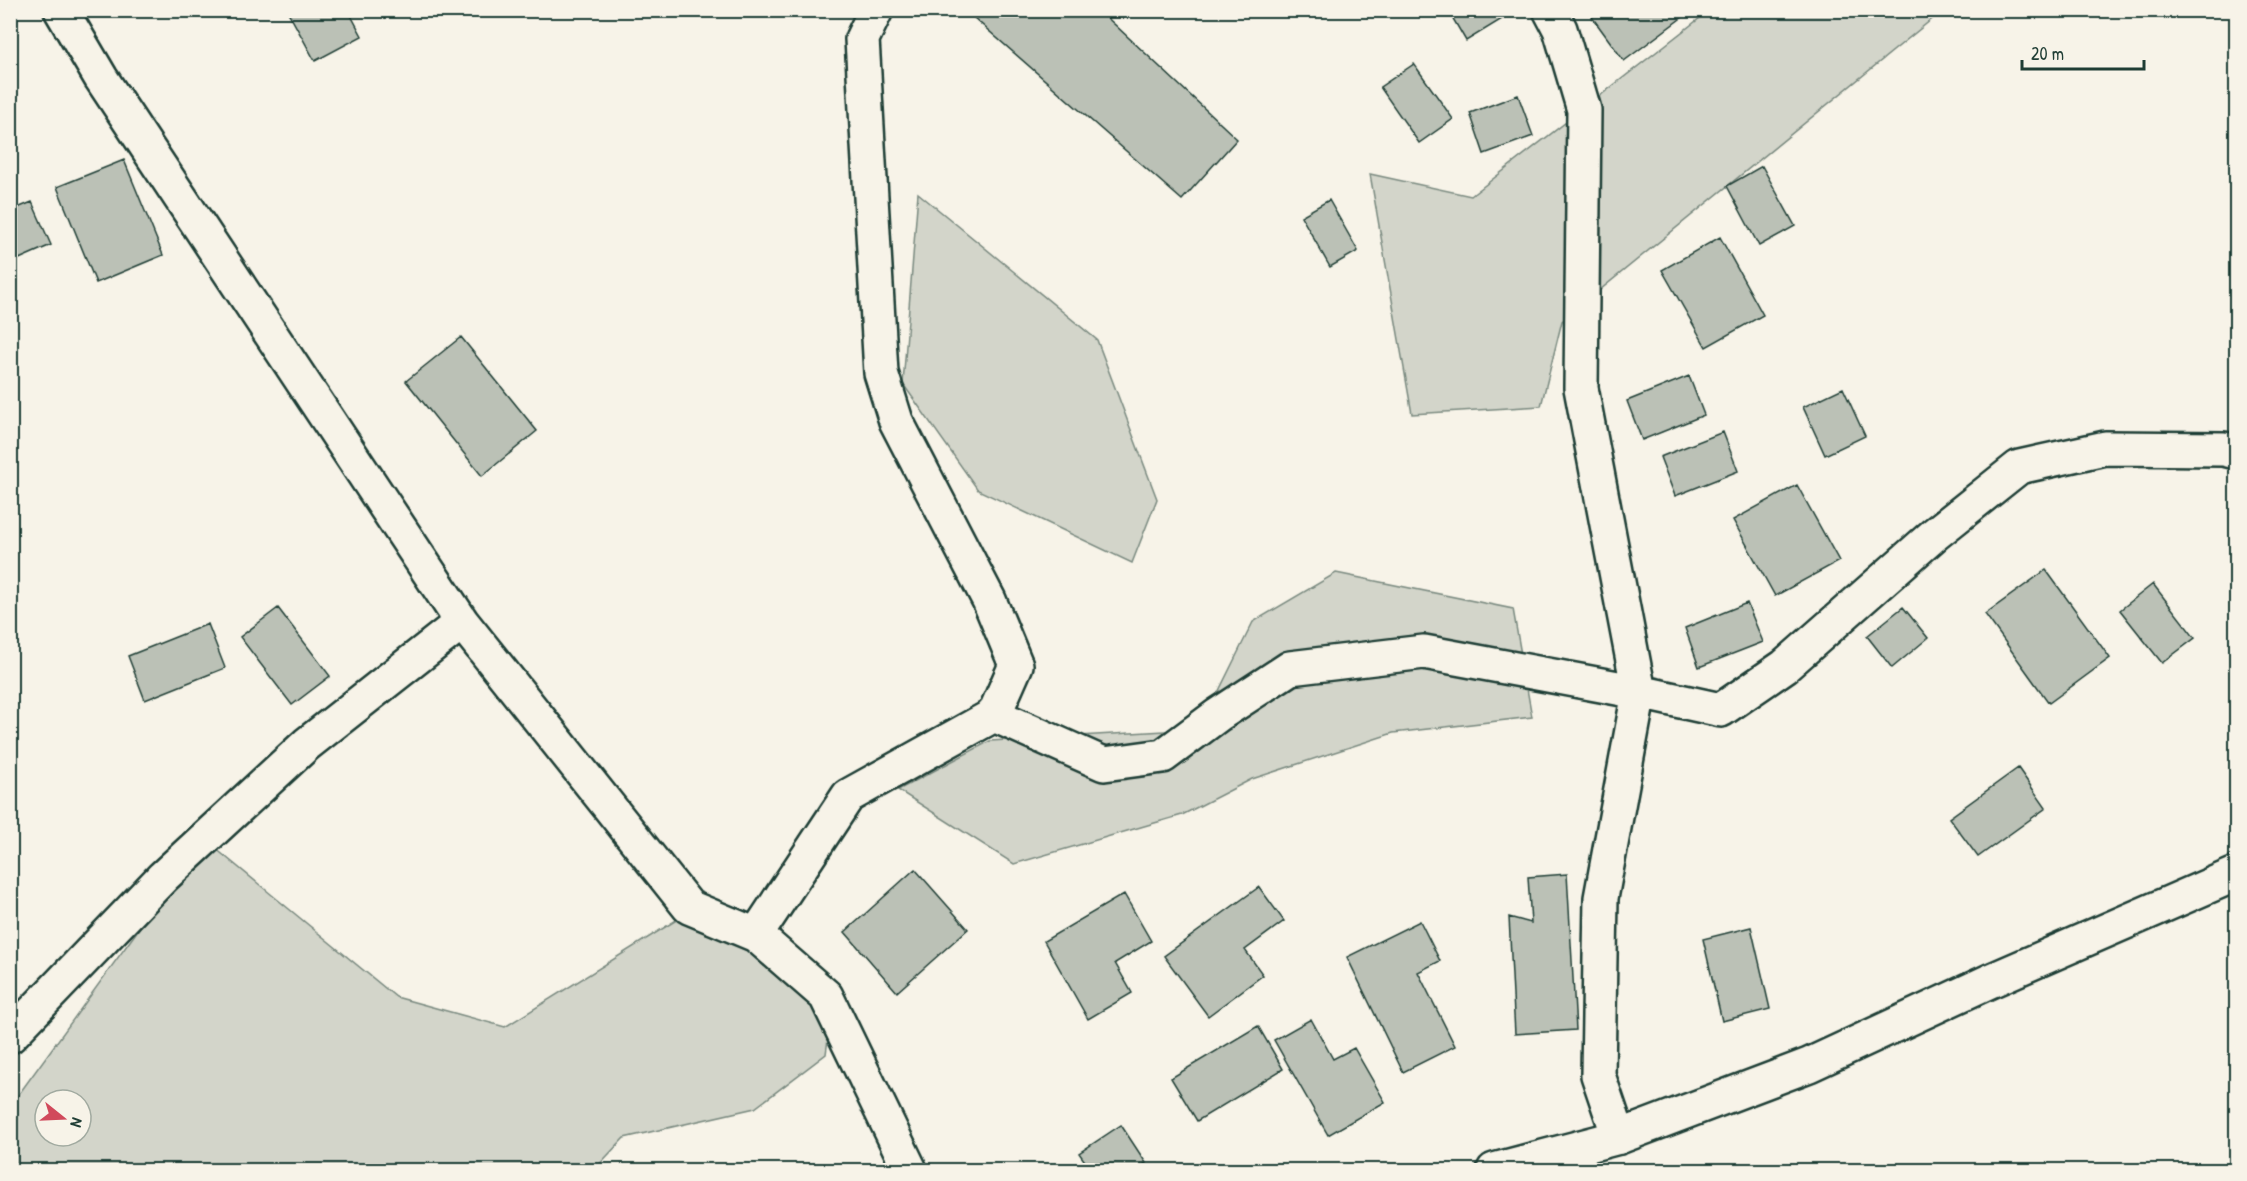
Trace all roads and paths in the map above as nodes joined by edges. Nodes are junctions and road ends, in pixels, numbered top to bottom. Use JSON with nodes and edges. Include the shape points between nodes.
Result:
{"nodes":[{"id":1,"x":61,"y":10,"type":"edge"},
{"id":2,"x":876,"y":10,"type":"edge"},
{"id":3,"x":1550,"y":10,"type":"edge"},
{"id":4,"x":2236,"y":452,"type":"edge"},
{"id":5,"x":462,"y":622,"type":"junction"},
{"id":6,"x":1639,"y":692,"type":"junction"},
{"id":7,"x":994,"y":715,"type":"junction"},
{"id":8,"x":2236,"y":874,"type":"edge"},
{"id":9,"x":756,"y":935,"type":"junction"},
{"id":10,"x":10,"y":1036,"type":"edge"},
{"id":11,"x":1619,"y":1137,"type":"junction"},
{"id":12,"x":910,"y":1170,"type":"edge"},
{"id":13,"x":1494,"y":1170,"type":"edge"}],
"edges":[{"from":1,"to":5,"type":"street","via":[[100,78]]},
{"from":2,"to":7,"type":"street","via":[[862,39],[881,373],[896,422],[989,600],[1016,665]]},
{"from":3,"to":6,"type":"street","via":[[1560,29],[1584,110],[1581,388]]},
{"from":4,"to":6,"type":"street","via":[[2105,448],[2019,467],[1935,534],[1785,666],[1721,710]]},
{"from":5,"to":9,"type":"street","via":[[689,907]]},
{"from":5,"to":10,"type":"street","via":[[307,744],[163,877]]},
{"from":6,"to":7,"type":"street","via":[[1424,652],[1290,668],[1163,756],[1104,764]]},
{"from":6,"to":11,"type":"street","via":[[1601,898],[1598,1075]]},
{"from":7,"to":9,"type":"street","via":[[848,796]]},
{"from":8,"to":11,"type":"street","via":[[1809,1065]]},
{"from":9,"to":12,"type":"street","via":[[826,996]]},
{"from":11,"to":13,"type":"street"}]}
